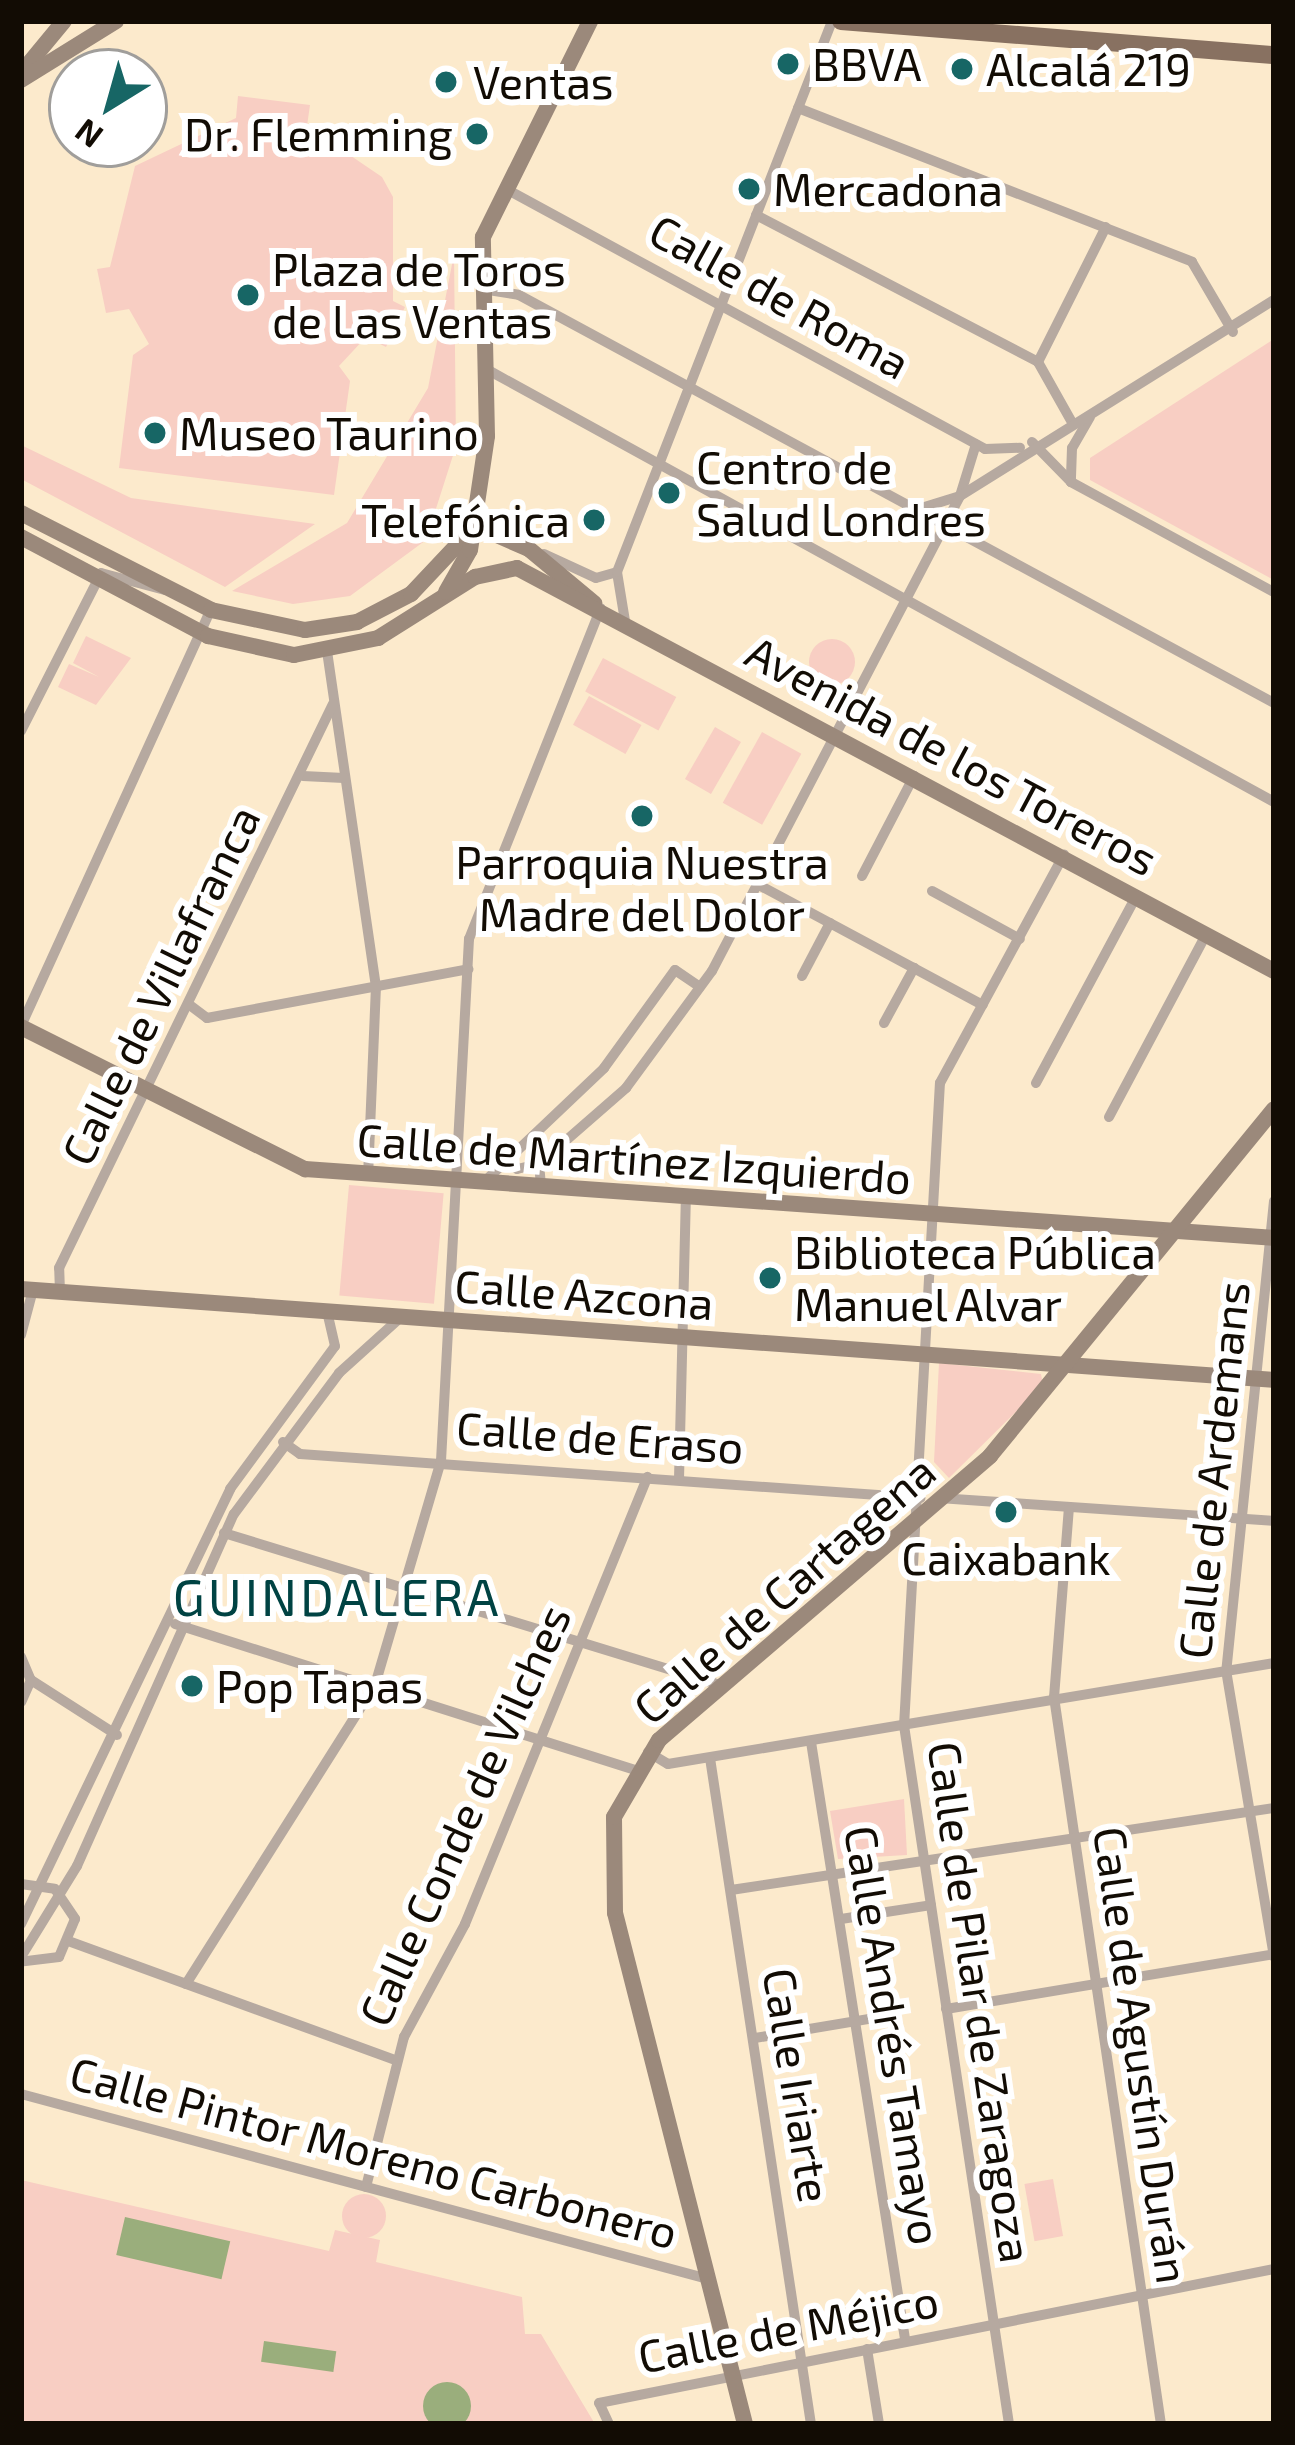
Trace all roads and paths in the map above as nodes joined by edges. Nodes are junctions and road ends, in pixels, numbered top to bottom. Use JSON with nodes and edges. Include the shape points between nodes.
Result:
{"nodes":[{"id":1,"x":64,"y":21,"type":"edge"},
{"id":2,"x":116,"y":21,"type":"edge"},
{"id":3,"x":590,"y":21,"type":"edge"},
{"id":4,"x":832,"y":21,"type":"edge"},
{"id":5,"x":841,"y":21,"type":"edge"},
{"id":6,"x":859,"y":22,"type":"edge"},
{"id":7,"x":1274,"y":55,"type":"edge"},
{"id":8,"x":21,"y":76,"type":"edge"},
{"id":9,"x":798,"y":108,"type":"junction"},
{"id":10,"x":506,"y":189,"type":"junction"},
{"id":11,"x":756,"y":215,"type":"junction"},
{"id":12,"x":1106,"y":227,"type":"junction"},
{"id":13,"x":482,"y":289,"type":"junction"},
{"id":14,"x":1274,"y":300,"type":"edge"},
{"id":15,"x":721,"y":303,"type":"junction"},
{"id":16,"x":1268,"y":314,"type":"edge"},
{"id":17,"x":1233,"y":332,"type":"junction"},
{"id":18,"x":1038,"y":362,"type":"junction"},
{"id":19,"x":488,"y":370,"type":"junction"},
{"id":20,"x":687,"y":386,"type":"junction"},
{"id":21,"x":1090,"y":417,"type":"junction"},
{"id":22,"x":1073,"y":424,"type":"junction"},
{"id":23,"x":976,"y":444,"type":"junction"},
{"id":24,"x":1027,"y":445,"type":"junction"},
{"id":25,"x":655,"y":469,"type":"junction"},
{"id":26,"x":1071,"y":482,"type":"junction"},
{"id":27,"x":960,"y":496,"type":"junction"},
{"id":28,"x":914,"y":509,"type":"junction"},
{"id":29,"x":21,"y":513,"type":"edge"},
{"id":30,"x":476,"y":526,"type":"junction"},
{"id":31,"x":946,"y":527,"type":"junction"},
{"id":32,"x":21,"y":537,"type":"edge"},
{"id":33,"x":529,"y":549,"type":"junction"},
{"id":34,"x":617,"y":572,"type":"junction"},
{"id":35,"x":98,"y":578,"type":"junction"},
{"id":36,"x":168,"y":590,"type":"junction"},
{"id":37,"x":1274,"y":592,"type":"edge"},
{"id":38,"x":445,"y":593,"type":"junction"},
{"id":39,"x":907,"y":601,"type":"junction"},
{"id":40,"x":598,"y":607,"type":"junction"},
{"id":41,"x":211,"y":610,"type":"junction"},
{"id":42,"x":625,"y":621,"type":"junction"},
{"id":43,"x":208,"y":636,"type":"junction"},
{"id":44,"x":327,"y":651,"type":"junction"},
{"id":45,"x":1274,"y":703,"type":"edge"},
{"id":46,"x":334,"y":704,"type":"junction"},
{"id":47,"x":21,"y":730,"type":"edge"},
{"id":48,"x":837,"y":733,"type":"junction"},
{"id":49,"x":303,"y":776,"type":"junction"},
{"id":50,"x":914,"y":776,"type":"junction"},
{"id":51,"x":344,"y":778,"type":"junction"},
{"id":52,"x":1274,"y":802,"type":"edge"},
{"id":53,"x":1064,"y":855,"type":"junction"},
{"id":54,"x":862,"y":876,"type":"dead end"},
{"id":55,"x":757,"y":884,"type":"junction"},
{"id":56,"x":932,"y":892,"type":"dead end"},
{"id":57,"x":1136,"y":895,"type":"junction"},
{"id":58,"x":830,"y":923,"type":"junction"},
{"id":59,"x":1207,"y":934,"type":"junction"},
{"id":60,"x":1020,"y":939,"type":"junction"},
{"id":61,"x":914,"y":968,"type":"junction"},
{"id":62,"x":468,"y":969,"type":"junction"},
{"id":63,"x":1274,"y":970,"type":"edge"},
{"id":64,"x":802,"y":976,"type":"dead end"},
{"id":65,"x":376,"y":986,"type":"junction"},
{"id":66,"x":700,"y":987,"type":"junction"},
{"id":67,"x":983,"y":1005,"type":"junction"},
{"id":68,"x":191,"y":1006,"type":"junction"},
{"id":69,"x":884,"y":1023,"type":"dead end"},
{"id":70,"x":21,"y":1026,"type":"edge"},
{"id":71,"x":1036,"y":1083,"type":"dead end"},
{"id":72,"x":146,"y":1092,"type":"junction"},
{"id":73,"x":1109,"y":1117,"type":"dead end"},
{"id":74,"x":1272,"y":1119,"type":"edge"},
{"id":75,"x":508,"y":1152,"type":"junction"},
{"id":76,"x":539,"y":1164,"type":"junction"},
{"id":77,"x":368,"y":1175,"type":"junction"},
{"id":78,"x":456,"y":1181,"type":"junction"},
{"id":79,"x":483,"y":1183,"type":"junction"},
{"id":80,"x":541,"y":1186,"type":"junction"},
{"id":81,"x":686,"y":1198,"type":"junction"},
{"id":82,"x":1274,"y":1202,"type":"edge"},
{"id":83,"x":927,"y":1216,"type":"junction"},
{"id":84,"x":1177,"y":1232,"type":"junction"},
{"id":85,"x":1273,"y":1238,"type":"edge"},
{"id":86,"x":27,"y":1290,"type":"edge"},
{"id":87,"x":60,"y":1292,"type":"junction"},
{"id":88,"x":327,"y":1312,"type":"junction"},
{"id":89,"x":402,"y":1317,"type":"junction"},
{"id":90,"x":448,"y":1320,"type":"junction"},
{"id":91,"x":21,"y":1335,"type":"edge"},
{"id":92,"x":685,"y":1338,"type":"junction"},
{"id":93,"x":923,"y":1352,"type":"junction"},
{"id":94,"x":1072,"y":1364,"type":"junction"},
{"id":95,"x":1266,"y":1380,"type":"edge"},
{"id":96,"x":283,"y":1442,"type":"junction"},
{"id":97,"x":441,"y":1461,"type":"junction"},
{"id":98,"x":647,"y":1477,"type":"junction"},
{"id":99,"x":680,"y":1479,"type":"junction"},
{"id":100,"x":916,"y":1498,"type":"junction"},
{"id":101,"x":945,"y":1498,"type":"junction"},
{"id":102,"x":1069,"y":1508,"type":"junction"},
{"id":103,"x":922,"y":1518,"type":"junction"},
{"id":104,"x":1243,"y":1519,"type":"junction"},
{"id":105,"x":1274,"y":1522,"type":"edge"},
{"id":106,"x":224,"y":1533,"type":"junction"},
{"id":107,"x":401,"y":1586,"type":"junction"},
{"id":108,"x":182,"y":1623,"type":"junction"},
{"id":109,"x":162,"y":1630,"type":"junction"},
{"id":110,"x":582,"y":1641,"type":"junction"},
{"id":111,"x":21,"y":1657,"type":"edge"},
{"id":112,"x":1274,"y":1664,"type":"edge"},
{"id":113,"x":1226,"y":1670,"type":"junction"},
{"id":114,"x":31,"y":1680,"type":"junction"},
{"id":115,"x":375,"y":1685,"type":"junction"},
{"id":116,"x":720,"y":1685,"type":"junction"},
{"id":117,"x":1054,"y":1697,"type":"junction"},
{"id":118,"x":21,"y":1702,"type":"edge"},
{"id":119,"x":904,"y":1726,"type":"junction"},
{"id":120,"x":117,"y":1735,"type":"junction"},
{"id":121,"x":542,"y":1738,"type":"junction"},
{"id":122,"x":811,"y":1742,"type":"junction"},
{"id":123,"x":648,"y":1752,"type":"junction"},
{"id":124,"x":710,"y":1758,"type":"junction"},
{"id":125,"x":634,"y":1770,"type":"junction"},
{"id":126,"x":1274,"y":1808,"type":"edge"},
{"id":127,"x":1251,"y":1811,"type":"junction"},
{"id":128,"x":1072,"y":1838,"type":"junction"},
{"id":129,"x":924,"y":1861,"type":"junction"},
{"id":130,"x":834,"y":1876,"type":"junction"},
{"id":131,"x":23,"y":1881,"type":"edge"},
{"id":132,"x":47,"y":1885,"type":"junction"},
{"id":133,"x":731,"y":1890,"type":"junction"},
{"id":134,"x":63,"y":1894,"type":"junction"},
{"id":135,"x":931,"y":1905,"type":"junction"},
{"id":136,"x":841,"y":1919,"type":"junction"},
{"id":137,"x":21,"y":1924,"type":"edge"},
{"id":138,"x":71,"y":1942,"type":"junction"},
{"id":139,"x":1274,"y":1955,"type":"edge"},
{"id":140,"x":21,"y":1960,"type":"edge"},
{"id":141,"x":186,"y":1984,"type":"junction"},
{"id":142,"x":1093,"y":1986,"type":"junction"},
{"id":143,"x":946,"y":2009,"type":"junction"},
{"id":144,"x":893,"y":2015,"type":"dead end"},
{"id":145,"x":856,"y":2021,"type":"junction"},
{"id":146,"x":755,"y":2038,"type":"junction"},
{"id":147,"x":396,"y":2060,"type":"junction"},
{"id":148,"x":21,"y":2094,"type":"edge"},
{"id":149,"x":365,"y":2187,"type":"junction"},
{"id":150,"x":1274,"y":2269,"type":"edge"},
{"id":151,"x":708,"y":2279,"type":"junction"},
{"id":152,"x":1141,"y":2296,"type":"junction"},
{"id":153,"x":992,"y":2324,"type":"junction"},
{"id":154,"x":905,"y":2339,"type":"junction"},
{"id":155,"x":867,"y":2349,"type":"junction"},
{"id":156,"x":802,"y":2364,"type":"junction"},
{"id":157,"x":733,"y":2376,"type":"junction"},
{"id":158,"x":609,"y":2424,"type":"edge"},
{"id":159,"x":745,"y":2424,"type":"edge"},
{"id":160,"x":811,"y":2424,"type":"edge"},
{"id":161,"x":879,"y":2424,"type":"edge"},
{"id":162,"x":1009,"y":2424,"type":"edge"},
{"id":163,"x":1161,"y":2424,"type":"edge"}],
"edges":[{"from":1,"to":8,"type":"street"},
{"from":2,"to":8,"type":"street"},
{"from":3,"to":10,"type":"street"},
{"from":4,"to":9,"type":"street"},
{"from":5,"to":6,"type":"main road"},
{"from":6,"to":7,"type":"main road"},
{"from":9,"to":11,"type":"street"},
{"from":9,"to":12,"type":"street"},
{"from":10,"to":13,"type":"street","via":[[483,236]]},
{"from":10,"to":15,"type":"street","name":"Calle de Roma"},
{"from":11,"to":15,"type":"street"},
{"from":11,"to":18,"type":"street"},
{"from":12,"to":17,"type":"street","via":[[1192,262]]},
{"from":12,"to":18,"type":"street"},
{"from":13,"to":19,"type":"street"},
{"from":13,"to":20,"type":"street","via":[[519,296]]},
{"from":14,"to":16,"type":"street"},
{"from":15,"to":20,"type":"street"},
{"from":15,"to":23,"type":"street","name":"Calle de Roma"},
{"from":16,"to":17,"type":"street"},
{"from":17,"to":21,"type":"street"},
{"from":18,"to":22,"type":"street"},
{"from":19,"to":25,"type":"street"},
{"from":19,"to":30,"type":"street"},
{"from":20,"to":25,"type":"street"},
{"from":20,"to":28,"type":"street"},
{"from":21,"to":22,"type":"street"},
{"from":21,"to":26,"type":"street","via":[[1072,448]]},
{"from":22,"to":24,"type":"street"},
{"from":23,"to":24,"type":"street","name":"Calle de Roma"},
{"from":23,"to":27,"type":"street"},
{"from":24,"to":26,"type":"street"},
{"from":24,"to":27,"type":"street"},
{"from":25,"to":34,"type":"street"},
{"from":25,"to":39,"type":"street"},
{"from":26,"to":37,"type":"street"},
{"from":27,"to":28,"type":"street"},
{"from":27,"to":31,"type":"street"},
{"from":28,"to":31,"type":"street"},
{"from":29,"to":36,"type":"street"},
{"from":30,"to":33,"type":"street","name":"Avenida de los Toreros"},
{"from":30,"to":38,"type":"street","name":"Avenida de los Toreros"},
{"from":30,"to":41,"type":"street","via":[[411,594],[357,622],[273,628]]},
{"from":31,"to":39,"type":"street"},
{"from":31,"to":45,"type":"street"},
{"from":32,"to":35,"type":"street","name":"Avenida de los Toreros"},
{"from":33,"to":34,"type":"street","via":[[596,578]]},
{"from":33,"to":40,"type":"street","name":"Avenida de los Toreros"},
{"from":34,"to":42,"type":"street"},
{"from":35,"to":36,"type":"street"},
{"from":35,"to":43,"type":"street","name":"Avenida de los Toreros"},
{"from":35,"to":47,"type":"street"},
{"from":36,"to":41,"type":"street"},
{"from":38,"to":40,"type":"street","name":"Avenida de los Toreros","via":[[503,567]]},
{"from":38,"to":44,"type":"street","name":"Avenida de los Toreros","via":[[395,630]]},
{"from":39,"to":48,"type":"street"},
{"from":39,"to":52,"type":"street"},
{"from":40,"to":42,"type":"street","name":"Avenida de los Toreros"},
{"from":40,"to":62,"type":"street","via":[[472,925]]},
{"from":41,"to":43,"type":"street"},
{"from":42,"to":48,"type":"street","name":"Avenida de los Toreros"},
{"from":43,"to":44,"type":"street","name":"Avenida de los Toreros","via":[[265,652]]},
{"from":43,"to":70,"type":"street"},
{"from":44,"to":46,"type":"street"},
{"from":46,"to":49,"type":"street","name":"Calle de Villafranca"},
{"from":46,"to":51,"type":"street"},
{"from":48,"to":50,"type":"street","name":"Avenida de los Toreros"},
{"from":48,"to":55,"type":"street"},
{"from":49,"to":51,"type":"street","name":"Calle de Villafranca"},
{"from":49,"to":68,"type":"street","name":"Calle de Villafranca"},
{"from":50,"to":53,"type":"street","name":"Avenida de los Toreros"},
{"from":50,"to":54,"type":"street"},
{"from":51,"to":65,"type":"street"},
{"from":53,"to":57,"type":"street","name":"Avenida de los Toreros"},
{"from":53,"to":60,"type":"street"},
{"from":55,"to":58,"type":"street"},
{"from":55,"to":66,"type":"street"},
{"from":56,"to":60,"type":"street"},
{"from":57,"to":59,"type":"street","name":"Avenida de los Toreros"},
{"from":57,"to":71,"type":"street"},
{"from":58,"to":61,"type":"street"},
{"from":58,"to":64,"type":"street"},
{"from":59,"to":63,"type":"street","name":"Avenida de los Toreros"},
{"from":59,"to":73,"type":"street"},
{"from":60,"to":67,"type":"street"},
{"from":61,"to":67,"type":"street"},
{"from":61,"to":69,"type":"street"},
{"from":62,"to":65,"type":"street"},
{"from":62,"to":78,"type":"street"},
{"from":65,"to":68,"type":"street","via":[[207,1018]]},
{"from":65,"to":77,"type":"street"},
{"from":66,"to":75,"type":"street","via":[[675,970],[604,1069]]},
{"from":66,"to":76,"type":"street","via":[[626,1088]]},
{"from":67,"to":83,"type":"street","via":[[940,1083]]},
{"from":68,"to":72,"type":"street","name":"Calle de Villafranca"},
{"from":70,"to":72,"type":"street","name":"Calle de Martínez Izquierdo"},
{"from":72,"to":77,"type":"street","name":"Calle de Martínez Izquierdo","via":[[288,1164]]},
{"from":72,"to":87,"type":"street","name":"Calle de Villafranca","via":[[59,1268]]},
{"from":74,"to":84,"type":"street","name":"Calle de Cartagena"},
{"from":75,"to":76,"type":"street","via":[[517,1169]]},
{"from":75,"to":79,"type":"street"},
{"from":76,"to":80,"type":"street"},
{"from":77,"to":78,"type":"street","name":"Calle de Martínez Izquierdo"},
{"from":78,"to":79,"type":"street","name":"Calle de Martínez Izquierdo"},
{"from":78,"to":90,"type":"street"},
{"from":79,"to":80,"type":"street","name":"Calle de Martínez Izquierdo"},
{"from":80,"to":81,"type":"street","name":"Calle de Martínez Izquierdo"},
{"from":81,"to":83,"type":"street","name":"Calle de Martínez Izquierdo"},
{"from":81,"to":92,"type":"street"},
{"from":82,"to":85,"type":"street","name":"Calle de Ardemans"},
{"from":83,"to":84,"type":"street","name":"Calle de Martínez Izquierdo"},
{"from":83,"to":93,"type":"street"},
{"from":84,"to":85,"type":"street","name":"Calle de Martínez Izquierdo"},
{"from":84,"to":94,"type":"street","name":"Calle de Cartagena"},
{"from":85,"to":95,"type":"street","name":"Calle de Ardemans"},
{"from":86,"to":87,"type":"street","name":"Calle Azcona"},
{"from":86,"to":91,"type":"street"},
{"from":87,"to":88,"type":"street","name":"Calle Azcona"},
{"from":88,"to":89,"type":"street","name":"Calle Azcona"},
{"from":88,"to":109,"type":"street","via":[[335,1346],[230,1489]]},
{"from":89,"to":90,"type":"street","name":"Calle Azcona"},
{"from":89,"to":96,"type":"street"},
{"from":90,"to":92,"type":"street","name":"Calle Azcona"},
{"from":90,"to":97,"type":"street"},
{"from":92,"to":93,"type":"street","name":"Calle Azcona"},
{"from":92,"to":99,"type":"street"},
{"from":93,"to":94,"type":"street","name":"Calle Azcona"},
{"from":93,"to":100,"type":"street"},
{"from":94,"to":95,"type":"street","name":"Calle Azcona"},
{"from":94,"to":101,"type":"street","name":"Calle de Cartagena"},
{"from":95,"to":104,"type":"street","name":"Calle de Ardemans"},
{"from":96,"to":97,"type":"street","name":"Calle de Eraso","via":[[300,1454]]},
{"from":96,"to":106,"type":"street"},
{"from":97,"to":98,"type":"street","name":"Calle de Eraso"},
{"from":97,"to":107,"type":"street"},
{"from":98,"to":99,"type":"street","name":"Calle de Eraso"},
{"from":98,"to":110,"type":"street","name":"Calle Conde de Vilches"},
{"from":99,"to":100,"type":"street","name":"Calle de Eraso"},
{"from":100,"to":101,"type":"street","name":"Calle de Eraso"},
{"from":100,"to":103,"type":"street"},
{"from":101,"to":102,"type":"street","name":"Calle de Eraso"},
{"from":101,"to":103,"type":"street","name":"Calle de Cartagena"},
{"from":102,"to":104,"type":"street","name":"Calle de Eraso"},
{"from":102,"to":117,"type":"street","name":"Calle de Agustín Durán"},
{"from":103,"to":116,"type":"street","name":"Calle de Cartagena"},
{"from":103,"to":119,"type":"street","name":"Calle de Pilar de Zaragoza"},
{"from":104,"to":105,"type":"street","name":"Calle de Eraso"},
{"from":104,"to":113,"type":"street","name":"Calle de Ardemans"},
{"from":106,"to":107,"type":"street"},
{"from":106,"to":108,"type":"street"},
{"from":107,"to":110,"type":"street"},
{"from":107,"to":115,"type":"street"},
{"from":108,"to":109,"type":"street"},
{"from":108,"to":115,"type":"street"},
{"from":108,"to":134,"type":"street"},
{"from":109,"to":120,"type":"street"},
{"from":110,"to":116,"type":"street"},
{"from":110,"to":121,"type":"street","name":"Calle Conde de Vilches"},
{"from":111,"to":114,"type":"street"},
{"from":112,"to":113,"type":"street"},
{"from":113,"to":117,"type":"street"},
{"from":113,"to":127,"type":"street","name":"Calle de Ardemans"},
{"from":114,"to":118,"type":"street"},
{"from":114,"to":120,"type":"street"},
{"from":115,"to":121,"type":"street"},
{"from":115,"to":141,"type":"street"},
{"from":116,"to":123,"type":"street","name":"Calle de Cartagena"},
{"from":117,"to":119,"type":"street"},
{"from":117,"to":128,"type":"street","name":"Calle de Agustín Durán"},
{"from":119,"to":122,"type":"street"},
{"from":119,"to":129,"type":"street","name":"Calle de Pilar de Zaragoza"},
{"from":120,"to":132,"type":"street"},
{"from":121,"to":125,"type":"street"},
{"from":121,"to":147,"type":"street","name":"Calle Conde de Vilches"},
{"from":122,"to":124,"type":"street"},
{"from":122,"to":130,"type":"street","name":"Calle Andrés Tamayo"},
{"from":123,"to":124,"type":"street","via":[[668,1764]]},
{"from":123,"to":125,"type":"street","name":"Calle de Cartagena"},
{"from":124,"to":133,"type":"street","name":"Calle Iriarte"},
{"from":125,"to":151,"type":"street","name":"Calle de Cartagena","via":[[610,1833],[610,1886]]},
{"from":126,"to":127,"type":"street"},
{"from":127,"to":128,"type":"street"},
{"from":127,"to":139,"type":"street","name":"Calle de Ardemans"},
{"from":128,"to":129,"type":"street"},
{"from":128,"to":142,"type":"street","name":"Calle de Agustín Durán"},
{"from":129,"to":130,"type":"street"},
{"from":129,"to":135,"type":"street","name":"Calle de Pilar de Zaragoza"},
{"from":130,"to":133,"type":"street"},
{"from":130,"to":136,"type":"street","name":"Calle Andrés Tamayo"},
{"from":131,"to":132,"type":"street"},
{"from":132,"to":134,"type":"street"},
{"from":132,"to":137,"type":"street"},
{"from":133,"to":146,"type":"street","name":"Calle Iriarte"},
{"from":134,"to":138,"type":"street"},
{"from":134,"to":140,"type":"street"},
{"from":135,"to":136,"type":"street"},
{"from":135,"to":143,"type":"street","name":"Calle de Pilar de Zaragoza"},
{"from":136,"to":145,"type":"street","name":"Calle Andrés Tamayo"},
{"from":138,"to":140,"type":"street","via":[[46,1963]]},
{"from":138,"to":141,"type":"street"},
{"from":139,"to":142,"type":"street"},
{"from":141,"to":147,"type":"street"},
{"from":142,"to":143,"type":"street"},
{"from":142,"to":152,"type":"street","name":"Calle de Agustín Durán"},
{"from":143,"to":153,"type":"street","name":"Calle de Pilar de Zaragoza"},
{"from":144,"to":145,"type":"street"},
{"from":145,"to":146,"type":"street"},
{"from":145,"to":154,"type":"street","name":"Calle Andrés Tamayo"},
{"from":146,"to":156,"type":"street","name":"Calle Iriarte"},
{"from":147,"to":149,"type":"street","name":"Calle Conde de Vilches"},
{"from":148,"to":149,"type":"street","name":"Calle Pintor Moreno Carbonero"},
{"from":149,"to":151,"type":"street","name":"Calle Pintor Moreno Carbonero"},
{"from":150,"to":152,"type":"street","name":"Calle de Méjico"},
{"from":151,"to":157,"type":"street","name":"Calle de Cartagena"},
{"from":152,"to":153,"type":"street","name":"Calle de Méjico"},
{"from":152,"to":163,"type":"street","name":"Calle de Agustín Durán"},
{"from":153,"to":154,"type":"street","name":"Calle de Méjico"},
{"from":153,"to":162,"type":"street","name":"Calle de Pilar de Zaragoza"},
{"from":154,"to":155,"type":"street","name":"Calle de Méjico"},
{"from":155,"to":156,"type":"street","name":"Calle de Méjico"},
{"from":155,"to":161,"type":"street"},
{"from":156,"to":157,"type":"street","name":"Calle de Méjico"},
{"from":156,"to":160,"type":"street","name":"Calle Iriarte"},
{"from":157,"to":158,"type":"street","name":"Calle de Méjico","via":[[599,2403]]},
{"from":157,"to":159,"type":"street","name":"Calle de Cartagena"}]}
